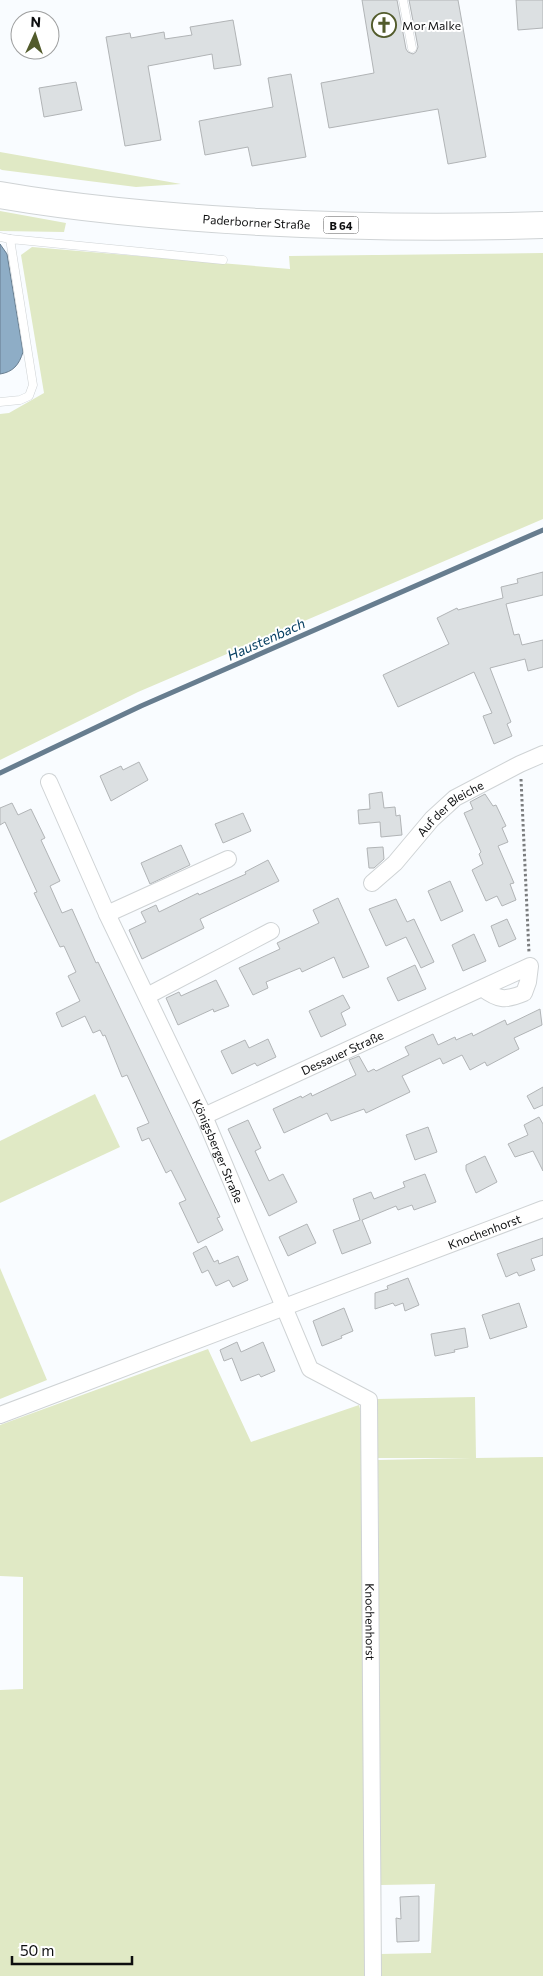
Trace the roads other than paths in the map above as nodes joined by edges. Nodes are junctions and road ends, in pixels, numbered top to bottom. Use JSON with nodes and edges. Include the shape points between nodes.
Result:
{"nodes":[{"id":1,"x":403,"y":0,"type":"edge"},
{"id":2,"x":412,"y":48,"type":"dead end"},
{"id":3,"x":0,"y":195,"type":"edge"},
{"id":4,"x":543,"y":225,"type":"edge"},
{"id":5,"x":0,"y":237,"type":"edge"},
{"id":6,"x":10,"y":239,"type":"junction"},
{"id":7,"x":224,"y":260,"type":"dead end"},
{"id":8,"x":0,"y":402,"type":"edge"},
{"id":9,"x":543,"y":754,"type":"edge"},
{"id":10,"x":49,"y":782,"type":"dead end"},
{"id":11,"x":228,"y":859,"type":"dead end"},
{"id":12,"x":372,"y":883,"type":"dead end"},
{"id":13,"x":107,"y":914,"type":"junction"},
{"id":14,"x":270,"y":931,"type":"dead end"},
{"id":15,"x":482,"y":988,"type":"junction"},
{"id":16,"x":147,"y":996,"type":"junction"},
{"id":17,"x":204,"y":1116,"type":"junction"},
{"id":18,"x":543,"y":1209,"type":"edge"},
{"id":19,"x":285,"y":1308,"type":"junction"},
{"id":20,"x":0,"y":1415,"type":"edge"},
{"id":21,"x":373,"y":1976,"type":"edge"}],
"edges":[{"from":1,"to":2,"type":"lane"},
{"from":3,"to":4,"type":"main road","name":"Paderborner Straße","number":"B 64","via":[[92,209],[216,220],[370,226]]},
{"from":5,"to":6,"type":"lane"},
{"from":6,"to":7,"type":"lane"},
{"from":6,"to":8,"type":"lane","via":[[33,385],[29,396]]},
{"from":9,"to":12,"type":"street","name":"Auf der Bleiche","via":[[455,798]]},
{"from":10,"to":13,"type":"street","name":"Königsberger Straße"},
{"from":11,"to":13,"type":"street"},
{"from":13,"to":16,"type":"street","name":"Königsberger Straße"},
{"from":14,"to":16,"type":"street"},
{"from":15,"to":15,"type":"street","name":"Dessauer Straße","via":[[530,966],[524,993],[509,999],[493,996]]},
{"from":15,"to":17,"type":"street","name":"Dessauer Straße"},
{"from":16,"to":17,"type":"street","name":"Königsberger Straße"},
{"from":17,"to":19,"type":"street","name":"Königsberger Straße"},
{"from":18,"to":19,"type":"street","name":"Knochenhorst"},
{"from":19,"to":20,"type":"street","name":"Knochenhorst"},
{"from":19,"to":21,"type":"street","name":"Knochenhorst","via":[[310,1369],[369,1400]]}]}
